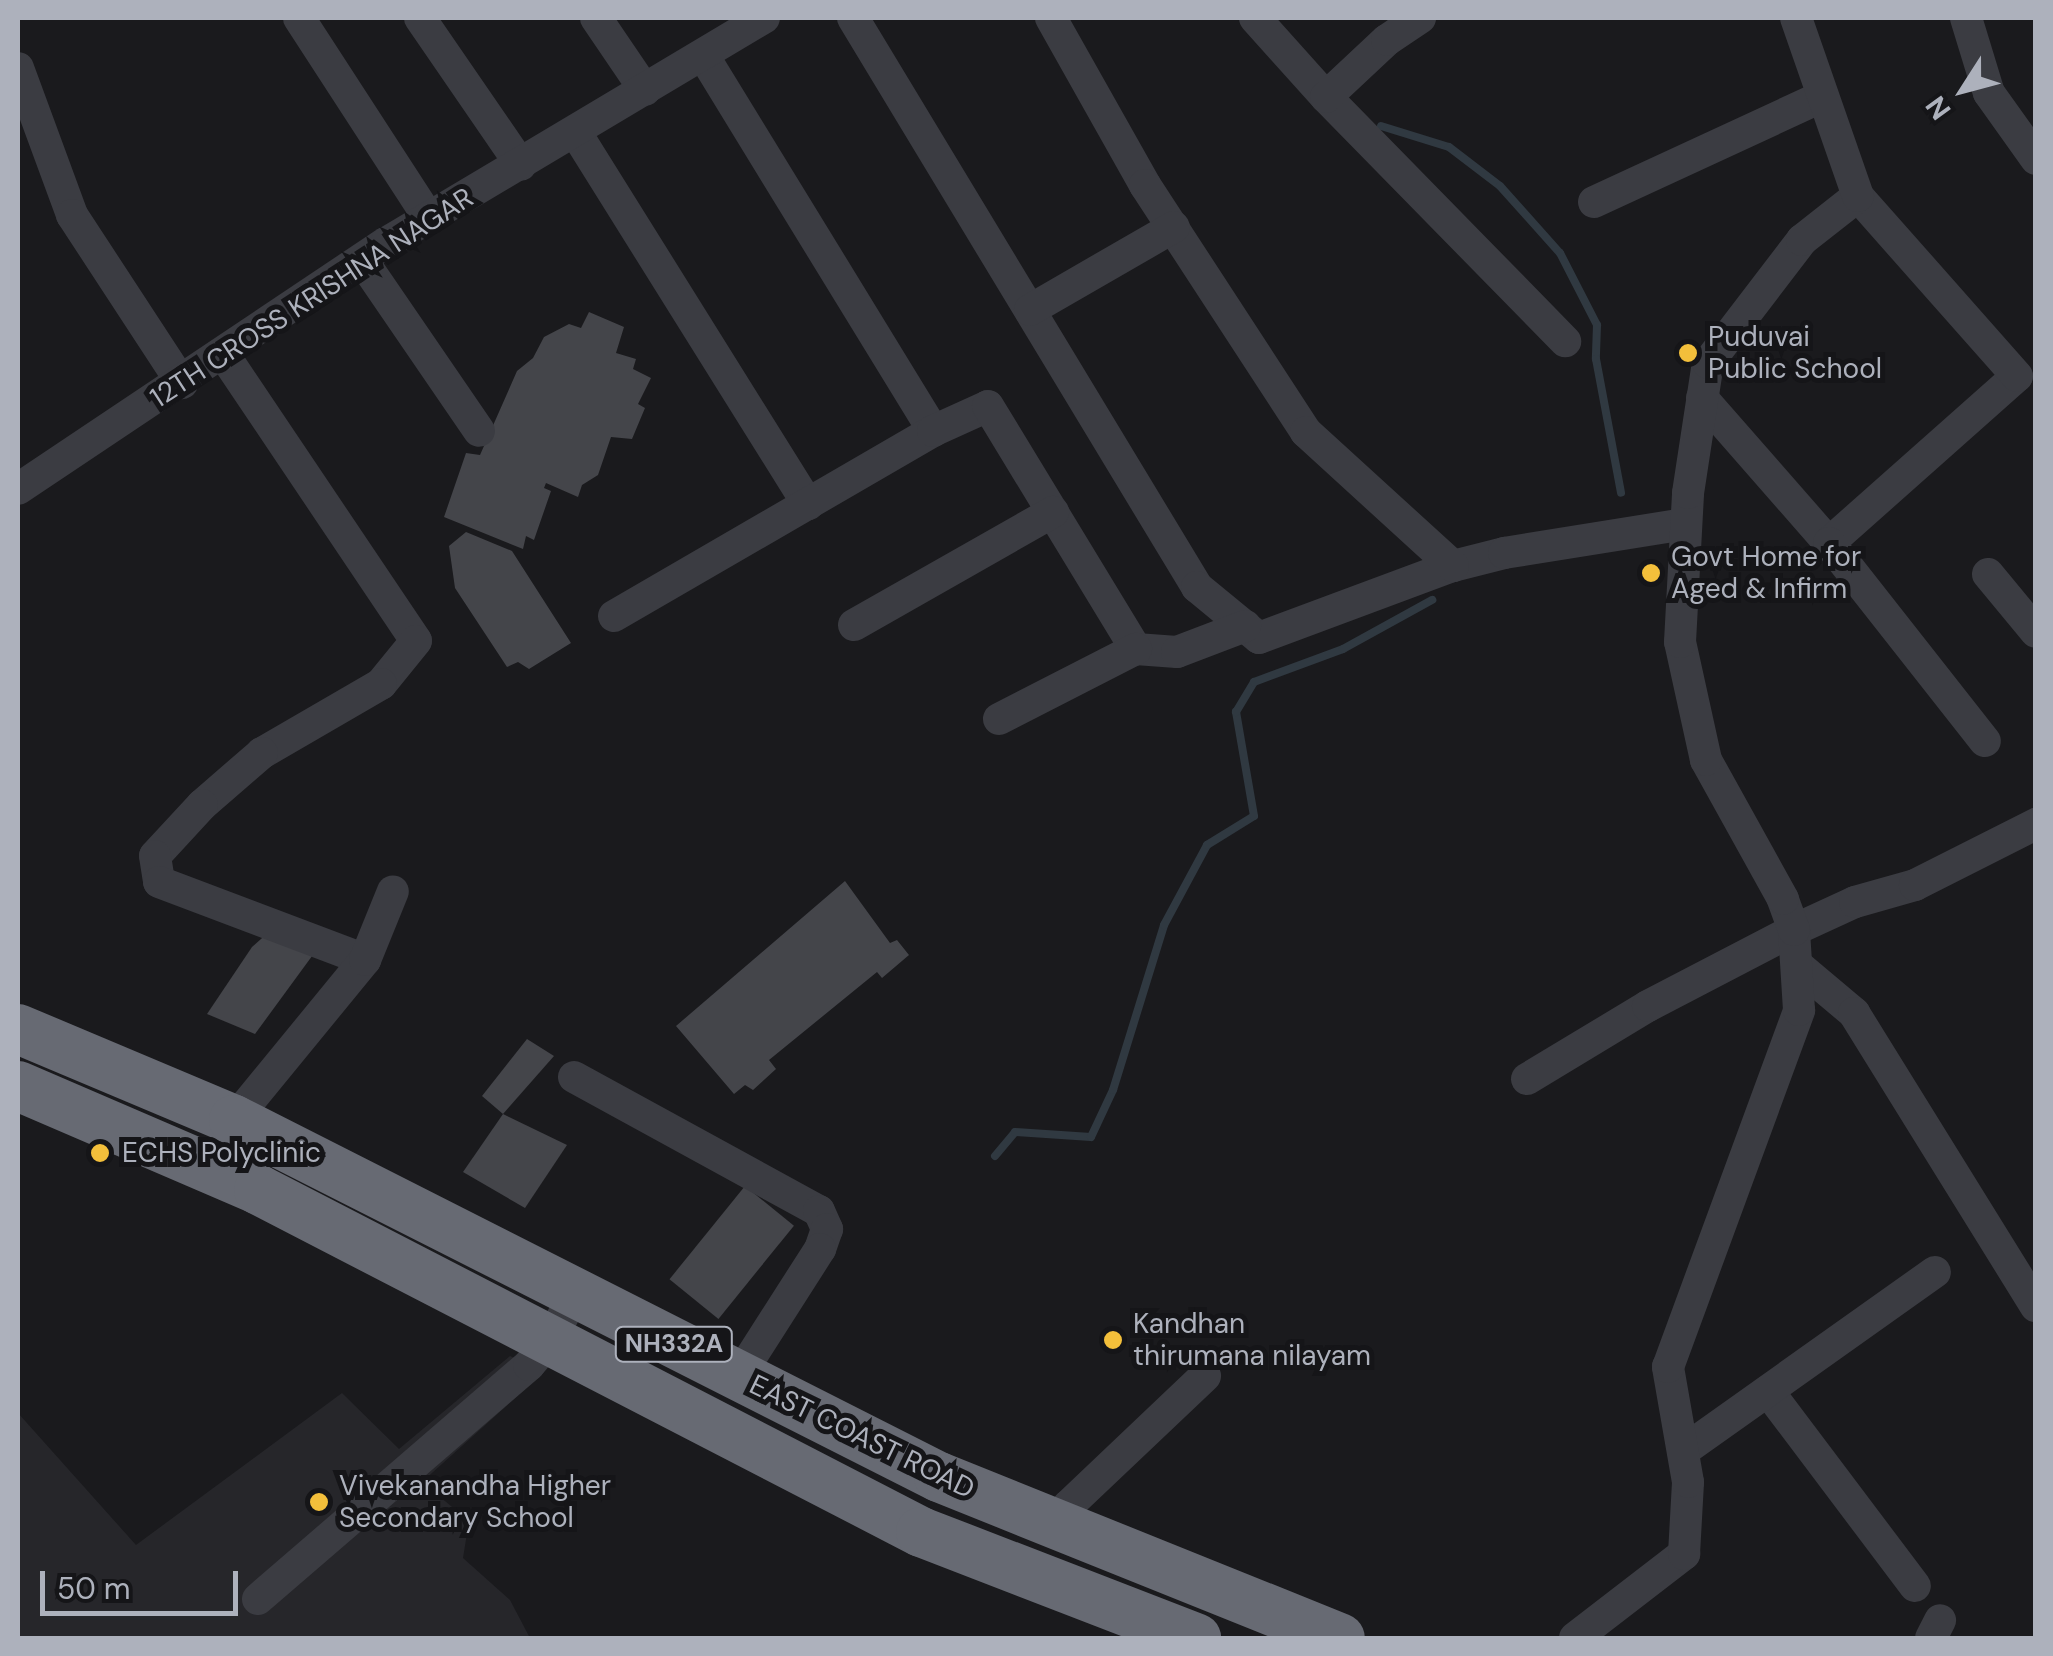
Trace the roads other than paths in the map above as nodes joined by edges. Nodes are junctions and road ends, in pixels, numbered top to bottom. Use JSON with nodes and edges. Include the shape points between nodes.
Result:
{"nodes":[{"id":1,"x":299,"y":18,"type":"edge"},
{"id":2,"x":420,"y":18,"type":"edge"},
{"id":3,"x":596,"y":18,"type":"edge"},
{"id":4,"x":764,"y":18,"type":"edge"},
{"id":5,"x":853,"y":18,"type":"edge"},
{"id":6,"x":1050,"y":18,"type":"edge"},
{"id":7,"x":1256,"y":18,"type":"edge"},
{"id":8,"x":1420,"y":18,"type":"edge"},
{"id":9,"x":1796,"y":18,"type":"edge"},
{"id":10,"x":1966,"y":18,"type":"edge"},
{"id":11,"x":703,"y":55,"type":"junction"},
{"id":12,"x":18,"y":68,"type":"edge"},
{"id":13,"x":645,"y":90,"type":"junction"},
{"id":14,"x":1823,"y":96,"type":"junction"},
{"id":15,"x":1326,"y":97,"type":"junction"},
{"id":16,"x":576,"y":133,"type":"junction"},
{"id":17,"x":2036,"y":158,"type":"edge"},
{"id":18,"x":521,"y":164,"type":"junction"},
{"id":19,"x":1858,"y":196,"type":"junction"},
{"id":20,"x":1594,"y":202,"type":"dead end"},
{"id":21,"x":430,"y":218,"type":"junction"},
{"id":22,"x":1174,"y":227,"type":"junction"},
{"id":23,"x":362,"y":260,"type":"junction"},
{"id":24,"x":1030,"y":310,"type":"junction"},
{"id":25,"x":1566,"y":342,"type":"dead end"},
{"id":26,"x":224,"y":355,"type":"junction"},
{"id":27,"x":182,"y":383,"type":"junction"},
{"id":28,"x":1702,"y":398,"type":"junction"},
{"id":29,"x":479,"y":431,"type":"dead end"},
{"id":30,"x":933,"y":431,"type":"junction"},
{"id":31,"x":18,"y":490,"type":"edge"},
{"id":32,"x":808,"y":504,"type":"junction"},
{"id":33,"x":1054,"y":512,"type":"junction"},
{"id":34,"x":1686,"y":524,"type":"junction"},
{"id":35,"x":1829,"y":543,"type":"junction"},
{"id":36,"x":1454,"y":566,"type":"junction"},
{"id":37,"x":1988,"y":574,"type":"dead end"},
{"id":38,"x":614,"y":616,"type":"dead end"},
{"id":39,"x":854,"y":626,"type":"dead end"},
{"id":40,"x":1245,"y":626,"type":"junction"},
{"id":41,"x":2036,"y":632,"type":"edge"},
{"id":42,"x":1136,"y":649,"type":"junction"},
{"id":43,"x":999,"y":720,"type":"dead end"},
{"id":44,"x":1985,"y":741,"type":"dead end"},
{"id":45,"x":2036,"y":824,"type":"edge"},
{"id":46,"x":392,"y":892,"type":"dead end"},
{"id":47,"x":1794,"y":930,"type":"junction"},
{"id":48,"x":365,"y":960,"type":"junction"},
{"id":49,"x":1796,"y":965,"type":"junction"},
{"id":50,"x":18,"y":1029,"type":"edge"},
{"id":51,"x":574,"y":1077,"type":"dead end"},
{"id":52,"x":1527,"y":1078,"type":"dead end"},
{"id":53,"x":18,"y":1086,"type":"edge"},
{"id":54,"x":234,"y":1120,"type":"junction"},
{"id":55,"x":1936,"y":1272,"type":"dead end"},
{"id":56,"x":575,"y":1293,"type":"junction"},
{"id":57,"x":2036,"y":1306,"type":"edge"},
{"id":58,"x":550,"y":1341,"type":"junction"},
{"id":59,"x":1205,"y":1376,"type":"dead end"},
{"id":60,"x":738,"y":1377,"type":"junction"},
{"id":61,"x":1768,"y":1391,"type":"junction"},
{"id":62,"x":1683,"y":1452,"type":"junction"},
{"id":63,"x":1057,"y":1528,"type":"junction"},
{"id":64,"x":1915,"y":1586,"type":"dead end"},
{"id":65,"x":258,"y":1599,"type":"dead end"},
{"id":66,"x":1196,"y":1638,"type":"edge"},
{"id":67,"x":1340,"y":1638,"type":"edge"},
{"id":68,"x":1575,"y":1638,"type":"edge"}],
"edges":[{"from":1,"to":21,"type":"street"},
{"from":2,"to":18,"type":"street"},
{"from":3,"to":13,"type":"street"},
{"from":4,"to":11,"type":"street","name":"12TH CROSS KRISHNA NAGAR"},
{"from":5,"to":24,"type":"street"},
{"from":6,"to":22,"type":"street"},
{"from":7,"to":15,"type":"street"},
{"from":8,"to":15,"type":"street"},
{"from":9,"to":14,"type":"street"},
{"from":10,"to":17,"type":"street","via":[[1990,93]]},
{"from":11,"to":13,"type":"street","name":"12TH CROSS KRISHNA NAGAR"},
{"from":11,"to":30,"type":"street"},
{"from":12,"to":27,"type":"street","via":[[72,215]]},
{"from":13,"to":16,"type":"street","name":"12TH CROSS KRISHNA NAGAR"},
{"from":14,"to":19,"type":"street"},
{"from":14,"to":20,"type":"street"},
{"from":15,"to":25,"type":"street"},
{"from":16,"to":18,"type":"street","name":"12TH CROSS KRISHNA NAGAR"},
{"from":16,"to":32,"type":"street"},
{"from":18,"to":21,"type":"street","name":"12TH CROSS KRISHNA NAGAR"},
{"from":19,"to":28,"type":"street","via":[[1802,240],[1708,363]]},
{"from":19,"to":35,"type":"street","via":[[2017,376]]},
{"from":21,"to":23,"type":"street","name":"12TH CROSS KRISHNA NAGAR"},
{"from":22,"to":24,"type":"street"},
{"from":22,"to":36,"type":"street","via":[[1306,432]]},
{"from":23,"to":26,"type":"street","name":"12TH CROSS KRISHNA NAGAR"},
{"from":23,"to":29,"type":"street"},
{"from":24,"to":40,"type":"street","via":[[1198,586]]},
{"from":26,"to":27,"type":"street","name":"12TH CROSS KRISHNA NAGAR"},
{"from":26,"to":48,"type":"street","via":[[416,641],[381,684],[262,753],[202,805],[155,856],[158,882]]},
{"from":27,"to":31,"type":"street","name":"12TH CROSS KRISHNA NAGAR"},
{"from":28,"to":34,"type":"street"},
{"from":28,"to":35,"type":"street"},
{"from":30,"to":32,"type":"street"},
{"from":30,"to":33,"type":"street","via":[[988,406]]},
{"from":32,"to":38,"type":"street"},
{"from":33,"to":39,"type":"street"},
{"from":33,"to":42,"type":"street"},
{"from":34,"to":36,"type":"street"},
{"from":34,"to":47,"type":"street","via":[[1680,642],[1706,760]]},
{"from":35,"to":44,"type":"street"},
{"from":36,"to":40,"type":"street","via":[[1259,638]]},
{"from":37,"to":41,"type":"street"},
{"from":40,"to":42,"type":"street","via":[[1177,652]]},
{"from":42,"to":43,"type":"street"},
{"from":45,"to":47,"type":"street","via":[[1914,885],[1854,902]]},
{"from":46,"to":48,"type":"street"},
{"from":47,"to":49,"type":"street"},
{"from":47,"to":52,"type":"street"},
{"from":48,"to":54,"type":"street"},
{"from":49,"to":57,"type":"street","via":[[1854,1013]]},
{"from":49,"to":62,"type":"street","via":[[1799,1010],[1668,1368]]},
{"from":50,"to":54,"type":"highway","name":"EAST COAST ROAD","number":"NH332A"},
{"from":51,"to":60,"type":"street","via":[[818,1211],[826,1229],[820,1250]]},
{"from":53,"to":58,"type":"highway","name":"EAST COAST ROAD","number":"NH332A","via":[[259,1190]]},
{"from":54,"to":56,"type":"highway","name":"EAST COAST ROAD","number":"NH332A"},
{"from":55,"to":61,"type":"street"},
{"from":56,"to":58,"type":"street"},
{"from":56,"to":60,"type":"highway","name":"EAST COAST ROAD","number":"NH332A"},
{"from":58,"to":65,"type":"street"},
{"from":58,"to":66,"type":"highway","name":"EAST COAST ROAD","number":"NH332A","via":[[921,1532]]},
{"from":59,"to":63,"type":"street","via":[[1068,1506]]},
{"from":60,"to":63,"type":"highway","name":"EAST COAST ROAD","number":"NH332A"},
{"from":61,"to":62,"type":"street"},
{"from":61,"to":64,"type":"street"},
{"from":62,"to":68,"type":"street","via":[[1684,1554]]},
{"from":63,"to":67,"type":"highway","name":"EAST COAST ROAD","number":"NH332A"}]}
